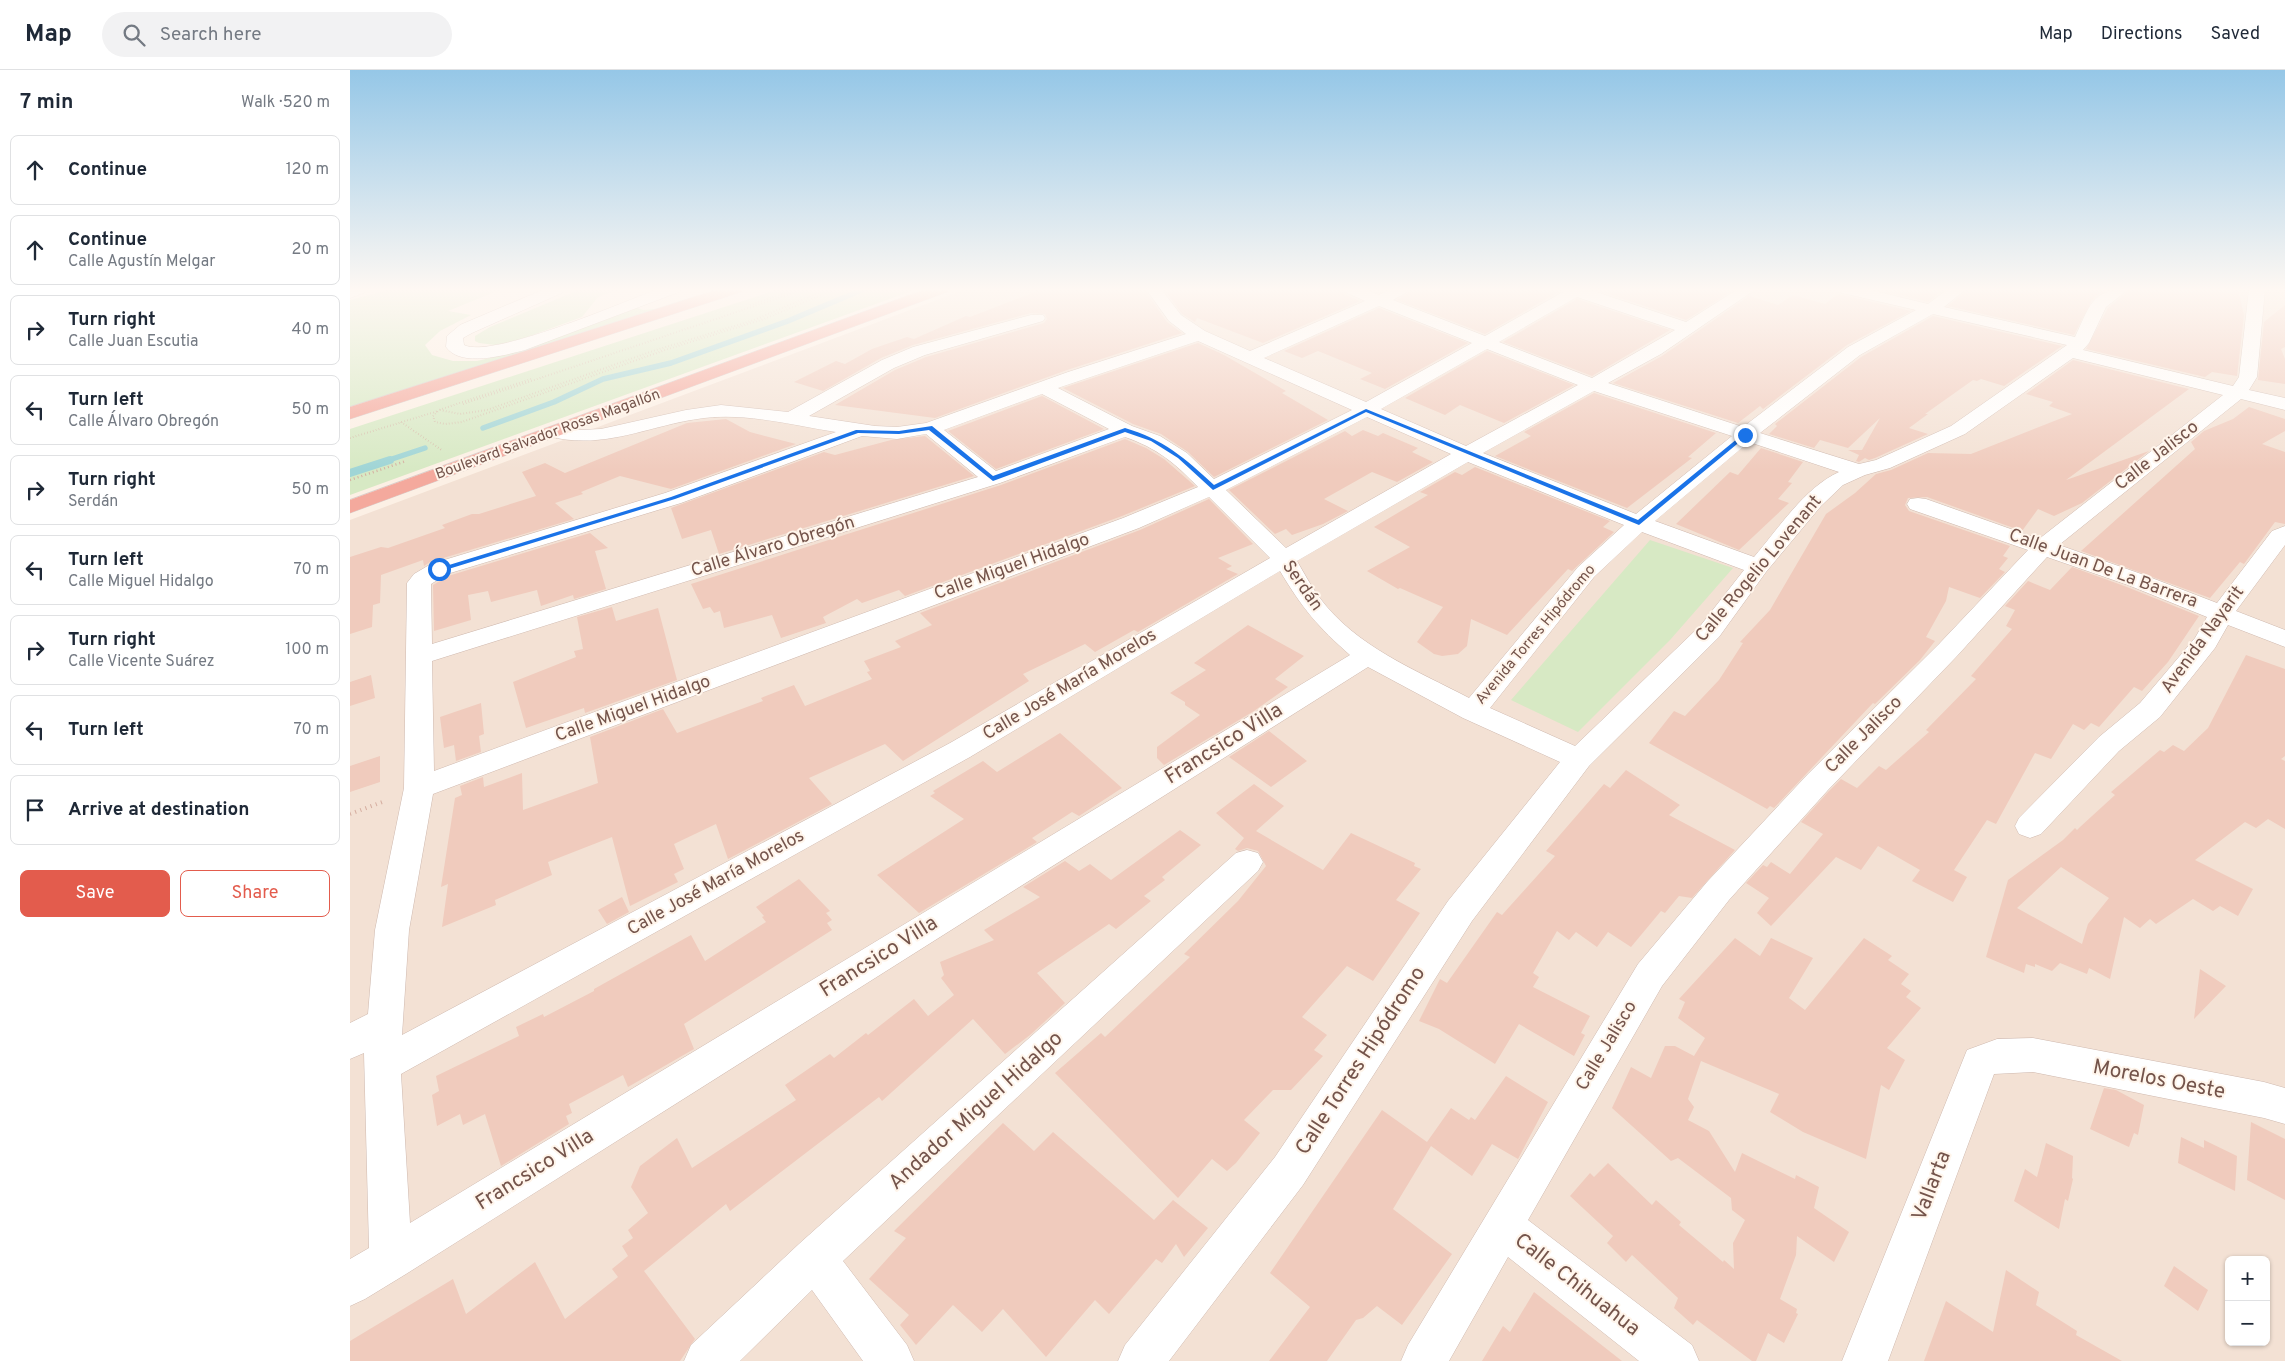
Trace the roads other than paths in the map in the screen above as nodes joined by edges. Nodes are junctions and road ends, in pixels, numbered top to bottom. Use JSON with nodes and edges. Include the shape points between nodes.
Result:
{"nodes":[{"id":1,"x":458,"y":349,"type":"edge"},
{"id":2,"x":507,"y":349,"type":"edge"},
{"id":3,"x":551,"y":349,"type":"edge"},
{"id":4,"x":780,"y":349,"type":"edge"},
{"id":5,"x":925,"y":349,"type":"edge"},
{"id":6,"x":1156,"y":349,"type":"edge"},
{"id":7,"x":1230,"y":349,"type":"edge"},
{"id":8,"x":1268,"y":349,"type":"edge"},
{"id":9,"x":1473,"y":349,"type":"edge"},
{"id":10,"x":1500,"y":349,"type":"edge"},
{"id":11,"x":1652,"y":349,"type":"edge"},
{"id":12,"x":1857,"y":349,"type":"edge"},
{"id":13,"x":2072,"y":349,"type":"edge"},
{"id":14,"x":2083,"y":349,"type":"edge"},
{"id":15,"x":2251,"y":349,"type":"edge"},
{"id":16,"x":1249,"y":358,"type":"junction"},
{"id":17,"x":1594,"y":385,"type":"junction"},
{"id":18,"x":1043,"y":387,"type":"junction"},
{"id":19,"x":2238,"y":392,"type":"junction"},
{"id":20,"x":2285,"y":404,"type":"edge"},
{"id":21,"x":1366,"y":410,"type":"junction"},
{"id":22,"x":350,"y":414,"type":"edge"},
{"id":23,"x":791,"y":418,"type":"junction"},
{"id":24,"x":930,"y":428,"type":"junction"},
{"id":25,"x":1125,"y":430,"type":"junction"},
{"id":26,"x":858,"y":431,"type":"junction"},
{"id":27,"x":554,"y":432,"type":"junction"},
{"id":28,"x":1745,"y":435,"type":"junction"},
{"id":29,"x":1467,"y":454,"type":"junction"},
{"id":30,"x":1858,"y":471,"type":"junction"},
{"id":31,"x":993,"y":479,"type":"junction"},
{"id":32,"x":1213,"y":488,"type":"junction"},
{"id":33,"x":1918,"y":504,"type":"dead end"},
{"id":34,"x":350,"y":507,"type":"edge"},
{"id":35,"x":1639,"y":523,"type":"junction"},
{"id":36,"x":2285,"y":533,"type":"edge"},
{"id":37,"x":2043,"y":547,"type":"junction"},
{"id":38,"x":1284,"y":559,"type":"junction"},
{"id":39,"x":1758,"y":567,"type":"junction"},
{"id":40,"x":2222,"y":613,"type":"junction"},
{"id":41,"x":2285,"y":639,"type":"edge"},
{"id":42,"x":1368,"y":656,"type":"junction"},
{"id":43,"x":418,"y":657,"type":"junction"},
{"id":44,"x":1473,"y":711,"type":"junction"},
{"id":45,"x":1579,"y":759,"type":"junction"},
{"id":46,"x":419,"y":788,"type":"junction"},
{"id":47,"x":2030,"y":826,"type":"dead end"},
{"id":48,"x":1247,"y":862,"type":"dead end"},
{"id":49,"x":384,"y":1024,"type":"junction"},
{"id":50,"x":350,"y":1042,"type":"edge"},
{"id":51,"x":2033,"y":1056,"type":"joint"},
{"id":52,"x":382,"y":1065,"type":"junction"},
{"id":53,"x":2285,"y":1106,"type":"edge"},
{"id":54,"x":1503,"y":1227,"type":"junction"},
{"id":55,"x":815,"y":1258,"type":"junction"},
{"id":56,"x":391,"y":1259,"type":"junction"},
{"id":57,"x":350,"y":1284,"type":"edge"},
{"id":58,"x":1152,"y":1357,"type":"edge"},
{"id":59,"x":706,"y":1361,"type":"edge"},
{"id":60,"x":891,"y":1361,"type":"edge"},
{"id":61,"x":1424,"y":1361,"type":"edge"},
{"id":62,"x":1676,"y":1361,"type":"edge"},
{"id":63,"x":1866,"y":1361,"type":"edge"}],
"edges":[{"from":1,"to":2,"type":"street","via":[[462,352]]},
{"from":3,"to":22,"type":"highway"},
{"from":4,"to":27,"type":"highway","name":"Boulevard Salvador Rosas Magallón"},
{"from":5,"to":23,"type":"street","via":[[888,364]]},
{"from":6,"to":18,"type":"street"},
{"from":7,"to":16,"type":"street"},
{"from":8,"to":16,"type":"street"},
{"from":9,"to":21,"type":"street","name":"Calle Miguel Hidalgo"},
{"from":10,"to":17,"type":"street"},
{"from":11,"to":17,"type":"street","name":"Calle José María Morelos"},
{"from":12,"to":28,"type":"street","name":"Avenida Torres Hipódromo"},
{"from":13,"to":30,"type":"street","name":"Calle Rogelio Lovenant","via":[[1958,430],[1882,464]]},
{"from":14,"to":19,"type":"street"},
{"from":15,"to":19,"type":"street","name":"Calle Jalisco","via":[[2248,377]]},
{"from":16,"to":21,"type":"street"},
{"from":17,"to":28,"type":"street"},
{"from":17,"to":29,"type":"street","name":"Calle José María Morelos"},
{"from":18,"to":24,"type":"street"},
{"from":18,"to":25,"type":"street","name":"Serdán"},
{"from":19,"to":20,"type":"street"},
{"from":19,"to":37,"type":"street","name":"Calle Jalisco"},
{"from":21,"to":29,"type":"street"},
{"from":21,"to":32,"type":"street","name":"Calle Miguel Hidalgo"},
{"from":23,"to":26,"type":"street"},
{"from":23,"to":27,"type":"street","via":[[764,413],[714,411],[605,434],[583,436]]},
{"from":24,"to":26,"type":"street","via":[[899,433]]},
{"from":24,"to":31,"type":"street"},
{"from":25,"to":31,"type":"street","name":"Calle Álvaro Obregón"},
{"from":25,"to":32,"type":"street","name":"Serdán","via":[[1153,440],[1180,457]]},
{"from":26,"to":43,"type":"street","via":[[673,498],[429,574],[417,587]]},
{"from":27,"to":34,"type":"highway","name":"Boulevard Salvador Rosas Magallón"},
{"from":28,"to":30,"type":"street"},
{"from":28,"to":35,"type":"street","name":"Avenida Torres Hipódromo"},
{"from":29,"to":35,"type":"street"},
{"from":29,"to":38,"type":"street","name":"Calle José María Morelos"},
{"from":30,"to":39,"type":"street","name":"Calle Rogelio Lovenant","via":[[1836,481],[1813,501]]},
{"from":31,"to":43,"type":"street","name":"Calle Álvaro Obregón"},
{"from":32,"to":38,"type":"street","name":"Serdán"},
{"from":32,"to":46,"type":"street","name":"Calle Miguel Hidalgo","via":[[1131,523]]},
{"from":33,"to":37,"type":"street","name":"Calle Juan De La Barrera"},
{"from":35,"to":39,"type":"street"},
{"from":35,"to":44,"type":"street","name":"Avenida Torres Hipódromo","via":[[1586,572]]},
{"from":36,"to":40,"type":"street","name":"Avenida Nayarit"},
{"from":37,"to":40,"type":"street","name":"Calle Juan De La Barrera"},
{"from":37,"to":54,"type":"street","name":"Calle Jalisco","via":[[1731,876],[1656,968]]},
{"from":38,"to":42,"type":"street","name":"Serdán","via":[[1310,602],[1333,627]]},
{"from":38,"to":52,"type":"street","name":"Calle José María Morelos","via":[[960,750]]},
{"from":39,"to":45,"type":"street","name":"Calle Rogelio Lovenant","via":[[1710,631]]},
{"from":40,"to":41,"type":"street","name":"Calle Juan De La Barrera"},
{"from":40,"to":47,"type":"street","name":"Avenida Nayarit","via":[[2206,642],[2150,710],[2109,744]]},
{"from":42,"to":44,"type":"street","name":"Serdán"},
{"from":42,"to":56,"type":"street","name":"Francsico Villa"},
{"from":43,"to":46,"type":"street"},
{"from":44,"to":45,"type":"street","name":"Serdán"},
{"from":45,"to":58,"type":"street","name":"Calle Torres Hipódromo","via":[[1460,911],[1289,1171]]},
{"from":46,"to":49,"type":"street","via":[[392,930]]},
{"from":48,"to":55,"type":"street","name":"Andador Miguel Hidalgo"},
{"from":49,"to":50,"type":"street"},
{"from":49,"to":52,"type":"street"},
{"from":51,"to":53,"type":"street","name":"Morelos Oeste"},
{"from":51,"to":63,"type":"street","name":"Vallarta","via":[[1997,1056],[1980,1062]]},
{"from":52,"to":56,"type":"street"},
{"from":54,"to":61,"type":"street","name":"Calle Jalisco"},
{"from":54,"to":62,"type":"street","name":"Calle Chihuahua"},
{"from":55,"to":59,"type":"street","name":"Andador Miguel Hidalgo"},
{"from":55,"to":60,"type":"street"},
{"from":56,"to":57,"type":"street","name":"Francsico Villa"}]}
